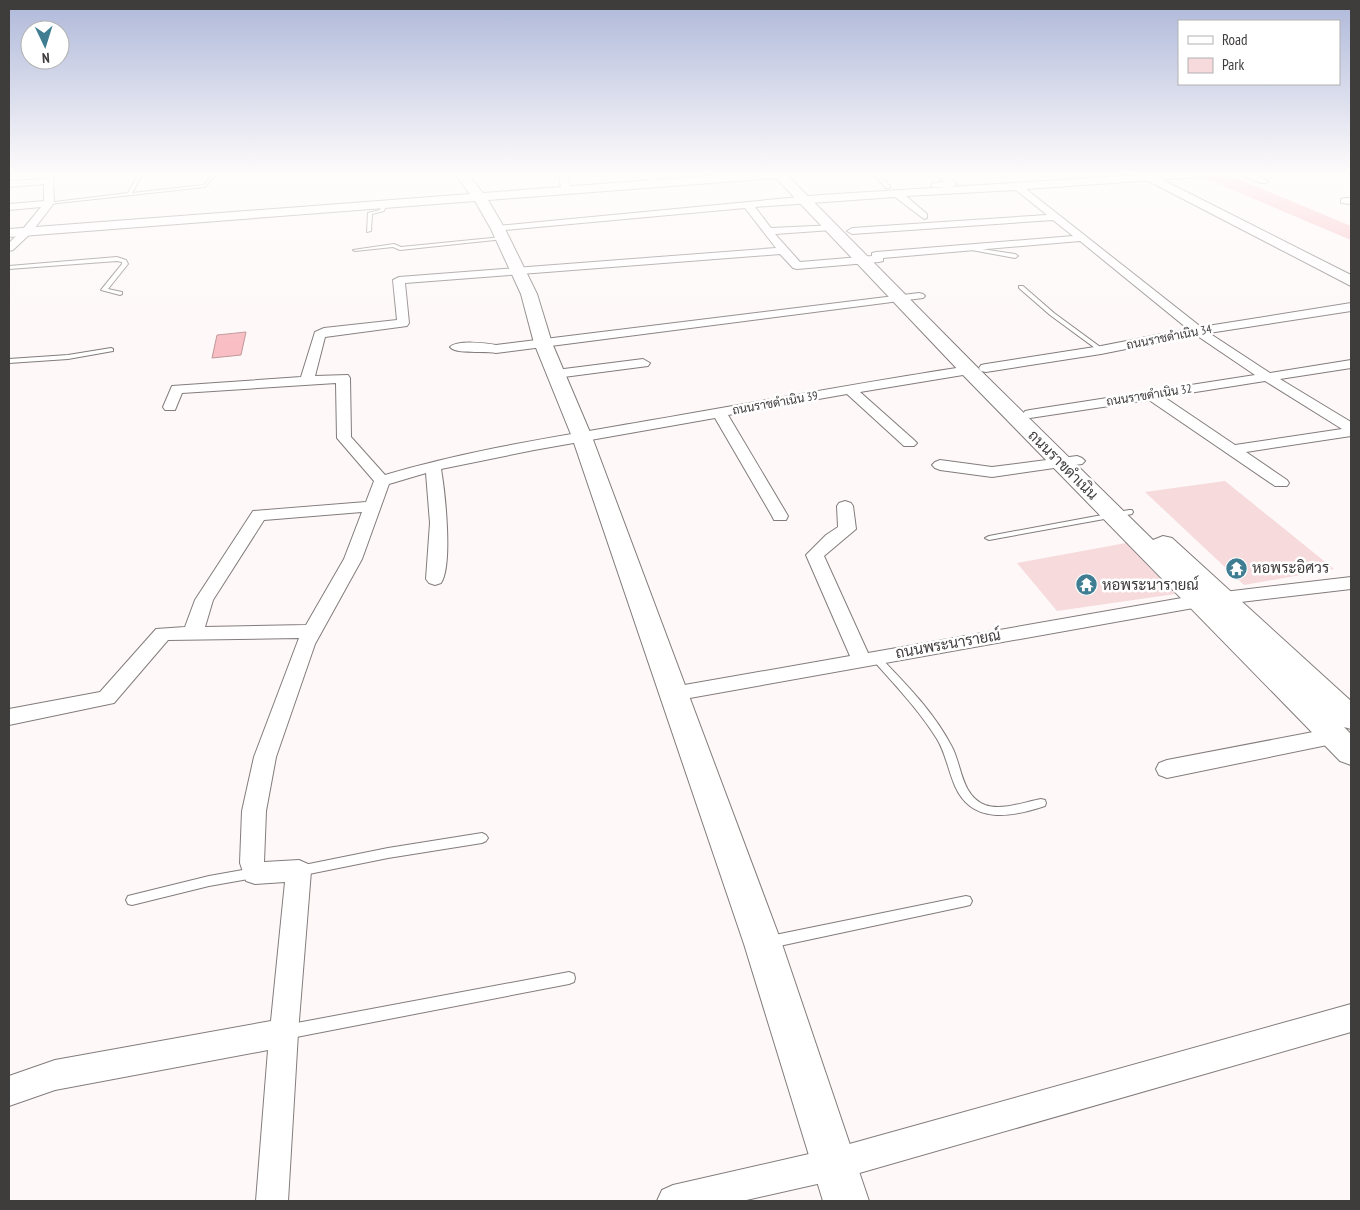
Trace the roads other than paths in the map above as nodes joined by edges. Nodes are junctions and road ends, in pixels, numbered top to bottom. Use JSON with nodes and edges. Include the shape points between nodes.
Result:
{"nodes":[{"id":1,"x":47,"y":229,"type":"edge"},
{"id":2,"x":498,"y":229,"type":"edge"},
{"id":3,"x":531,"y":229,"type":"edge"},
{"id":4,"x":825,"y":229,"type":"edge"},
{"id":5,"x":842,"y":229,"type":"edge"},
{"id":6,"x":1072,"y":229,"type":"edge"},
{"id":7,"x":1250,"y":229,"type":"edge"},
{"id":8,"x":27,"y":231,"type":"junction"},
{"id":9,"x":769,"y":231,"type":"joint"},
{"id":10,"x":9,"y":233,"type":"edge"},
{"id":11,"x":500,"y":233,"type":"junction"},
{"id":12,"x":1083,"y":238,"type":"junction"},
{"id":13,"x":9,"y":248,"type":"edge"},
{"id":14,"x":968,"y":248,"type":"junction"},
{"id":15,"x":355,"y":250,"type":"dead end"},
{"id":16,"x":783,"y":251,"type":"junction"},
{"id":17,"x":1015,"y":256,"type":"dead end"},
{"id":18,"x":873,"y":258,"type":"junction"},
{"id":19,"x":9,"y":268,"type":"edge"},
{"id":20,"x":517,"y":270,"type":"junction"},
{"id":21,"x":1351,"y":281,"type":"edge"},
{"id":22,"x":1021,"y":286,"type":"dead end"},
{"id":23,"x":120,"y":292,"type":"dead end"},
{"id":24,"x":910,"y":297,"type":"junction"},
{"id":25,"x":1351,"y":307,"type":"edge"},
{"id":26,"x":1198,"y":331,"type":"junction"},
{"id":27,"x":543,"y":343,"type":"junction"},
{"id":28,"x":456,"y":347,"type":"dead end"},
{"id":29,"x":110,"y":350,"type":"dead end"},
{"id":30,"x":1101,"y":350,"type":"junction"},
{"id":31,"x":9,"y":361,"type":"edge"},
{"id":32,"x":643,"y":363,"type":"dead end"},
{"id":33,"x":1351,"y":364,"type":"edge"},
{"id":34,"x":977,"y":369,"type":"junction"},
{"id":35,"x":556,"y":374,"type":"junction"},
{"id":36,"x":1268,"y":376,"type":"junction"},
{"id":37,"x":307,"y":380,"type":"junction"},
{"id":38,"x":849,"y":389,"type":"junction"},
{"id":39,"x":1151,"y":395,"type":"junction"},
{"id":40,"x":170,"y":407,"type":"dead end"},
{"id":41,"x":719,"y":412,"type":"junction"},
{"id":42,"x":1030,"y":414,"type":"junction"},
{"id":43,"x":1351,"y":430,"type":"edge"},
{"id":44,"x":582,"y":437,"type":"junction"},
{"id":45,"x":909,"y":443,"type":"dead end"},
{"id":46,"x":1232,"y":450,"type":"junction"},
{"id":47,"x":1069,"y":462,"type":"junction"},
{"id":48,"x":940,"y":465,"type":"dead end"},
{"id":49,"x":433,"y":466,"type":"junction"},
{"id":50,"x":382,"y":481,"type":"junction"},
{"id":51,"x":1280,"y":483,"type":"dead end"},
{"id":52,"x":373,"y":506,"type":"junction"},
{"id":53,"x":845,"y":506,"type":"dead end"},
{"id":54,"x":1121,"y":513,"type":"junction"},
{"id":55,"x":780,"y":516,"type":"dead end"},
{"id":56,"x":989,"y":538,"type":"dead end"},
{"id":57,"x":435,"y":579,"type":"dead end"},
{"id":58,"x":1351,"y":583,"type":"edge"},
{"id":59,"x":1224,"y":597,"type":"junction"},
{"id":60,"x":1199,"y":601,"type":"junction"},
{"id":61,"x":312,"y":631,"type":"junction"},
{"id":62,"x":193,"y":633,"type":"junction"},
{"id":63,"x":868,"y":658,"type":"junction"},
{"id":64,"x":673,"y":694,"type":"junction"},
{"id":65,"x":9,"y":717,"type":"edge"},
{"id":66,"x":1351,"y":718,"type":"edge"},
{"id":67,"x":1334,"y":736,"type":"junction"},
{"id":68,"x":1351,"y":753,"type":"edge"},
{"id":69,"x":1167,"y":769,"type":"dead end"},
{"id":70,"x":1041,"y":803,"type":"dead end"},
{"id":71,"x":482,"y":838,"type":"dead end"},
{"id":72,"x":299,"y":871,"type":"junction"},
{"id":73,"x":254,"y":873,"type":"junction"},
{"id":74,"x":132,"y":900,"type":"dead end"},
{"id":75,"x":966,"y":901,"type":"dead end"},
{"id":76,"x":762,"y":944,"type":"junction"},
{"id":77,"x":569,"y":978,"type":"dead end"},
{"id":78,"x":1351,"y":1018,"type":"edge"},
{"id":79,"x":284,"y":1032,"type":"junction"},
{"id":80,"x":9,"y":1091,"type":"edge"},
{"id":81,"x":835,"y":1164,"type":"junction"},
{"id":82,"x":272,"y":1201,"type":"edge"},
{"id":83,"x":673,"y":1201,"type":"edge"},
{"id":84,"x":846,"y":1201,"type":"edge"}],
"edges":[{"from":1,"to":8,"type":"street"},
{"from":2,"to":11,"type":"street"},
{"from":3,"to":11,"type":"street"},
{"from":4,"to":9,"type":"street"},
{"from":5,"to":18,"type":"street","name":"ถนนราขดำเนิน"},
{"from":6,"to":12,"type":"street"},
{"from":7,"to":21,"type":"street"},
{"from":8,"to":10,"type":"street"},
{"from":8,"to":13,"type":"street"},
{"from":9,"to":16,"type":"street"},
{"from":11,"to":15,"type":"lane","via":[[400,249],[394,245]]},
{"from":11,"to":20,"type":"street"},
{"from":12,"to":14,"type":"street"},
{"from":12,"to":26,"type":"street"},
{"from":14,"to":17,"type":"lane"},
{"from":14,"to":18,"type":"street"},
{"from":16,"to":18,"type":"street","via":[[797,266]]},
{"from":16,"to":20,"type":"street"},
{"from":18,"to":24,"type":"street","name":"ถนนราขดำเนิน"},
{"from":19,"to":23,"type":"lane","via":[[117,259],[125,264],[104,290]]},
{"from":20,"to":27,"type":"street","via":[[529,294]]},
{"from":20,"to":37,"type":"street","via":[[399,280],[403,323],[324,332],[320,335]]},
{"from":22,"to":30,"type":"lane"},
{"from":24,"to":27,"type":"street"},
{"from":24,"to":34,"type":"street","name":"ถนนราขดำเนิน"},
{"from":25,"to":26,"type":"street","name":"ถนนราชดำเนิน 34"},
{"from":26,"to":30,"type":"street","name":"ถนนราชดำเนิน 34"},
{"from":26,"to":36,"type":"street"},
{"from":27,"to":28,"type":"street","via":[[496,349]]},
{"from":27,"to":35,"type":"street"},
{"from":29,"to":31,"type":"lane"},
{"from":30,"to":34,"type":"street","name":"ถนนราชดำเนิน 34"},
{"from":32,"to":35,"type":"street"},
{"from":33,"to":36,"type":"street","name":"ถนนราขดำเนิน 32"},
{"from":34,"to":38,"type":"street","name":"ถนนราชดำเนิน 39"},
{"from":34,"to":42,"type":"street","name":"ถนนราขดำเนิน"},
{"from":34,"to":47,"type":"street","name":"ถนนราขดำเนิน"},
{"from":35,"to":44,"type":"street"},
{"from":36,"to":39,"type":"street","name":"ถนนราขดำเนิน 32"},
{"from":36,"to":43,"type":"street"},
{"from":37,"to":40,"type":"street","via":[[177,389]]},
{"from":37,"to":50,"type":"street","via":[[343,378],[344,438]]},
{"from":38,"to":41,"type":"street","name":"ถนนราชดำเนิน 39"},
{"from":38,"to":45,"type":"street"},
{"from":39,"to":42,"type":"street","name":"ถนนราขดำเนิน 32"},
{"from":39,"to":46,"type":"street"},
{"from":41,"to":44,"type":"street","name":"ถนนราชดำเนิน 39"},
{"from":41,"to":55,"type":"street"},
{"from":42,"to":47,"type":"street","name":"ถนนราขดำเนิน"},
{"from":43,"to":46,"type":"street"},
{"from":44,"to":49,"type":"street","name":"ถนนราชดำเนิน 39"},
{"from":44,"to":64,"type":"street"},
{"from":46,"to":51,"type":"street"},
{"from":47,"to":48,"type":"street","via":[[992,472]]},
{"from":47,"to":54,"type":"street","name":"ถนนราขดำเนิน"},
{"from":49,"to":50,"type":"street","name":"ถนนราชดำเนิน 39"},
{"from":49,"to":57,"type":"street","via":[[438,495]]},
{"from":50,"to":52,"type":"street"},
{"from":52,"to":61,"type":"street","via":[[353,559]]},
{"from":52,"to":62,"type":"street","via":[[259,515],[204,600]]},
{"from":53,"to":63,"type":"street","via":[[848,529],[815,555]]},
{"from":54,"to":56,"type":"lane"},
{"from":54,"to":59,"type":"street","name":"ถนนราขดำเนิน"},
{"from":54,"to":60,"type":"street","name":"ถนนราขดำเนิน"},
{"from":58,"to":59,"type":"street","name":"ถนนพระนารายณ์"},
{"from":59,"to":60,"type":"street","name":"ถนนพระนารายณ์"},
{"from":59,"to":66,"type":"street","name":"ถนนราขดำเนิน"},
{"from":60,"to":63,"type":"street","name":"ถนนพระนารายณ์"},
{"from":60,"to":67,"type":"street","name":"ถนนราขดำเนิน"},
{"from":61,"to":62,"type":"street"},
{"from":61,"to":73,"type":"street","via":[[265,757],[254,811]]},
{"from":62,"to":65,"type":"street","via":[[163,634],[106,698]]},
{"from":63,"to":64,"type":"street","name":"ถนนพระนารายณ์"},
{"from":63,"to":70,"type":"lane","via":[[914,700],[947,746],[957,781],[974,804],[1000,812]]},
{"from":64,"to":76,"type":"street"},
{"from":67,"to":68,"type":"street","name":"ถนนราขดำเนิน"},
{"from":67,"to":69,"type":"street"},
{"from":71,"to":72,"type":"lane"},
{"from":72,"to":73,"type":"street"},
{"from":72,"to":79,"type":"street"},
{"from":73,"to":74,"type":"lane"},
{"from":75,"to":76,"type":"lane"},
{"from":76,"to":81,"type":"street"},
{"from":77,"to":79,"type":"lane"},
{"from":78,"to":81,"type":"street"},
{"from":79,"to":80,"type":"street","via":[[55,1075]]},
{"from":79,"to":82,"type":"street"},
{"from":81,"to":83,"type":"street"},
{"from":81,"to":84,"type":"street"}]}
